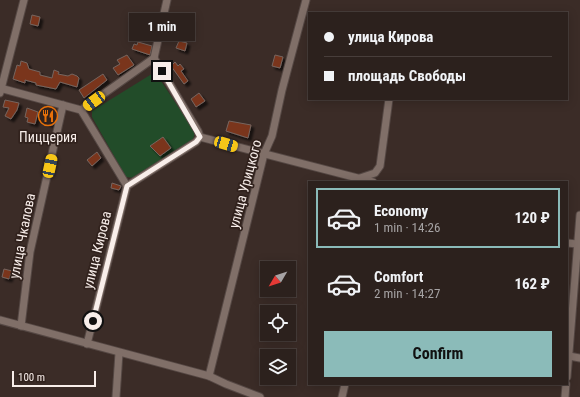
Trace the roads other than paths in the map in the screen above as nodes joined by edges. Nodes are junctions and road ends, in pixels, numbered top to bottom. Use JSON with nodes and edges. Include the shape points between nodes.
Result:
{"nodes":[{"id":1,"x":24,"y":0,"type":"edge"},
{"id":2,"x":167,"y":0,"type":"edge"},
{"id":3,"x":306,"y":0,"type":"edge"},
{"id":4,"x":154,"y":58,"type":"junction"},
{"id":5,"x":0,"y":90,"type":"edge"},
{"id":6,"x":389,"y":100,"type":"edge"},
{"id":7,"x":63,"y":105,"type":"junction"},
{"id":8,"x":82,"y":110,"type":"junction"},
{"id":9,"x":200,"y":137,"type":"junction"},
{"id":10,"x":264,"y":154,"type":"junction"},
{"id":11,"x":359,"y":180,"type":"edge"},
{"id":12,"x":127,"y":186,"type":"junction"},
{"id":13,"x":580,"y":215,"type":"edge"},
{"id":14,"x":568,"y":243,"type":"edge"},
{"id":15,"x":577,"y":244,"type":"junction"},
{"id":16,"x":569,"y":312,"type":"edge"},
{"id":17,"x":0,"y":320,"type":"edge"},
{"id":18,"x":21,"y":326,"type":"junction"},
{"id":19,"x":87,"y":344,"type":"junction"},
{"id":20,"x":119,"y":353,"type":"junction"},
{"id":21,"x":569,"y":356,"type":"junction"},
{"id":22,"x":580,"y":358,"type":"edge"},
{"id":23,"x":568,"y":366,"type":"edge"},
{"id":24,"x":209,"y":376,"type":"junction"},
{"id":25,"x":345,"y":385,"type":"edge"},
{"id":26,"x":566,"y":385,"type":"edge"},
{"id":27,"x":116,"y":397,"type":"edge"},
{"id":28,"x":260,"y":397,"type":"edge"},
{"id":29,"x":342,"y":397,"type":"edge"},
{"id":30,"x":566,"y":397,"type":"edge"}],
"edges":[{"from":1,"to":5,"type":"street"},
{"from":2,"to":4,"type":"street"},
{"from":3,"to":10,"type":"street","name":"улица Урицкого","via":[[272,136]]},
{"from":4,"to":8,"type":"street"},
{"from":4,"to":9,"type":"street"},
{"from":5,"to":7,"type":"street"},
{"from":6,"to":11,"type":"street","via":[[380,166],[375,173]]},
{"from":7,"to":8,"type":"street"},
{"from":7,"to":18,"type":"street","name":"улица Чкалова","via":[[30,252]]},
{"from":8,"to":12,"type":"street"},
{"from":9,"to":10,"type":"street"},
{"from":9,"to":12,"type":"street"},
{"from":10,"to":11,"type":"street"},
{"from":10,"to":24,"type":"street","name":"улица Урицкого"},
{"from":12,"to":19,"type":"street","name":"улица Кирова"},
{"from":13,"to":15,"type":"street"},
{"from":14,"to":15,"type":"street"},
{"from":15,"to":16,"type":"street"},
{"from":16,"to":21,"type":"street"},
{"from":17,"to":18,"type":"street"},
{"from":18,"to":19,"type":"street"},
{"from":19,"to":20,"type":"street"},
{"from":20,"to":24,"type":"street"},
{"from":20,"to":27,"type":"street"},
{"from":21,"to":22,"type":"street"},
{"from":21,"to":23,"type":"street"},
{"from":24,"to":28,"type":"street"},
{"from":25,"to":29,"type":"street"},
{"from":26,"to":30,"type":"street"}]}
